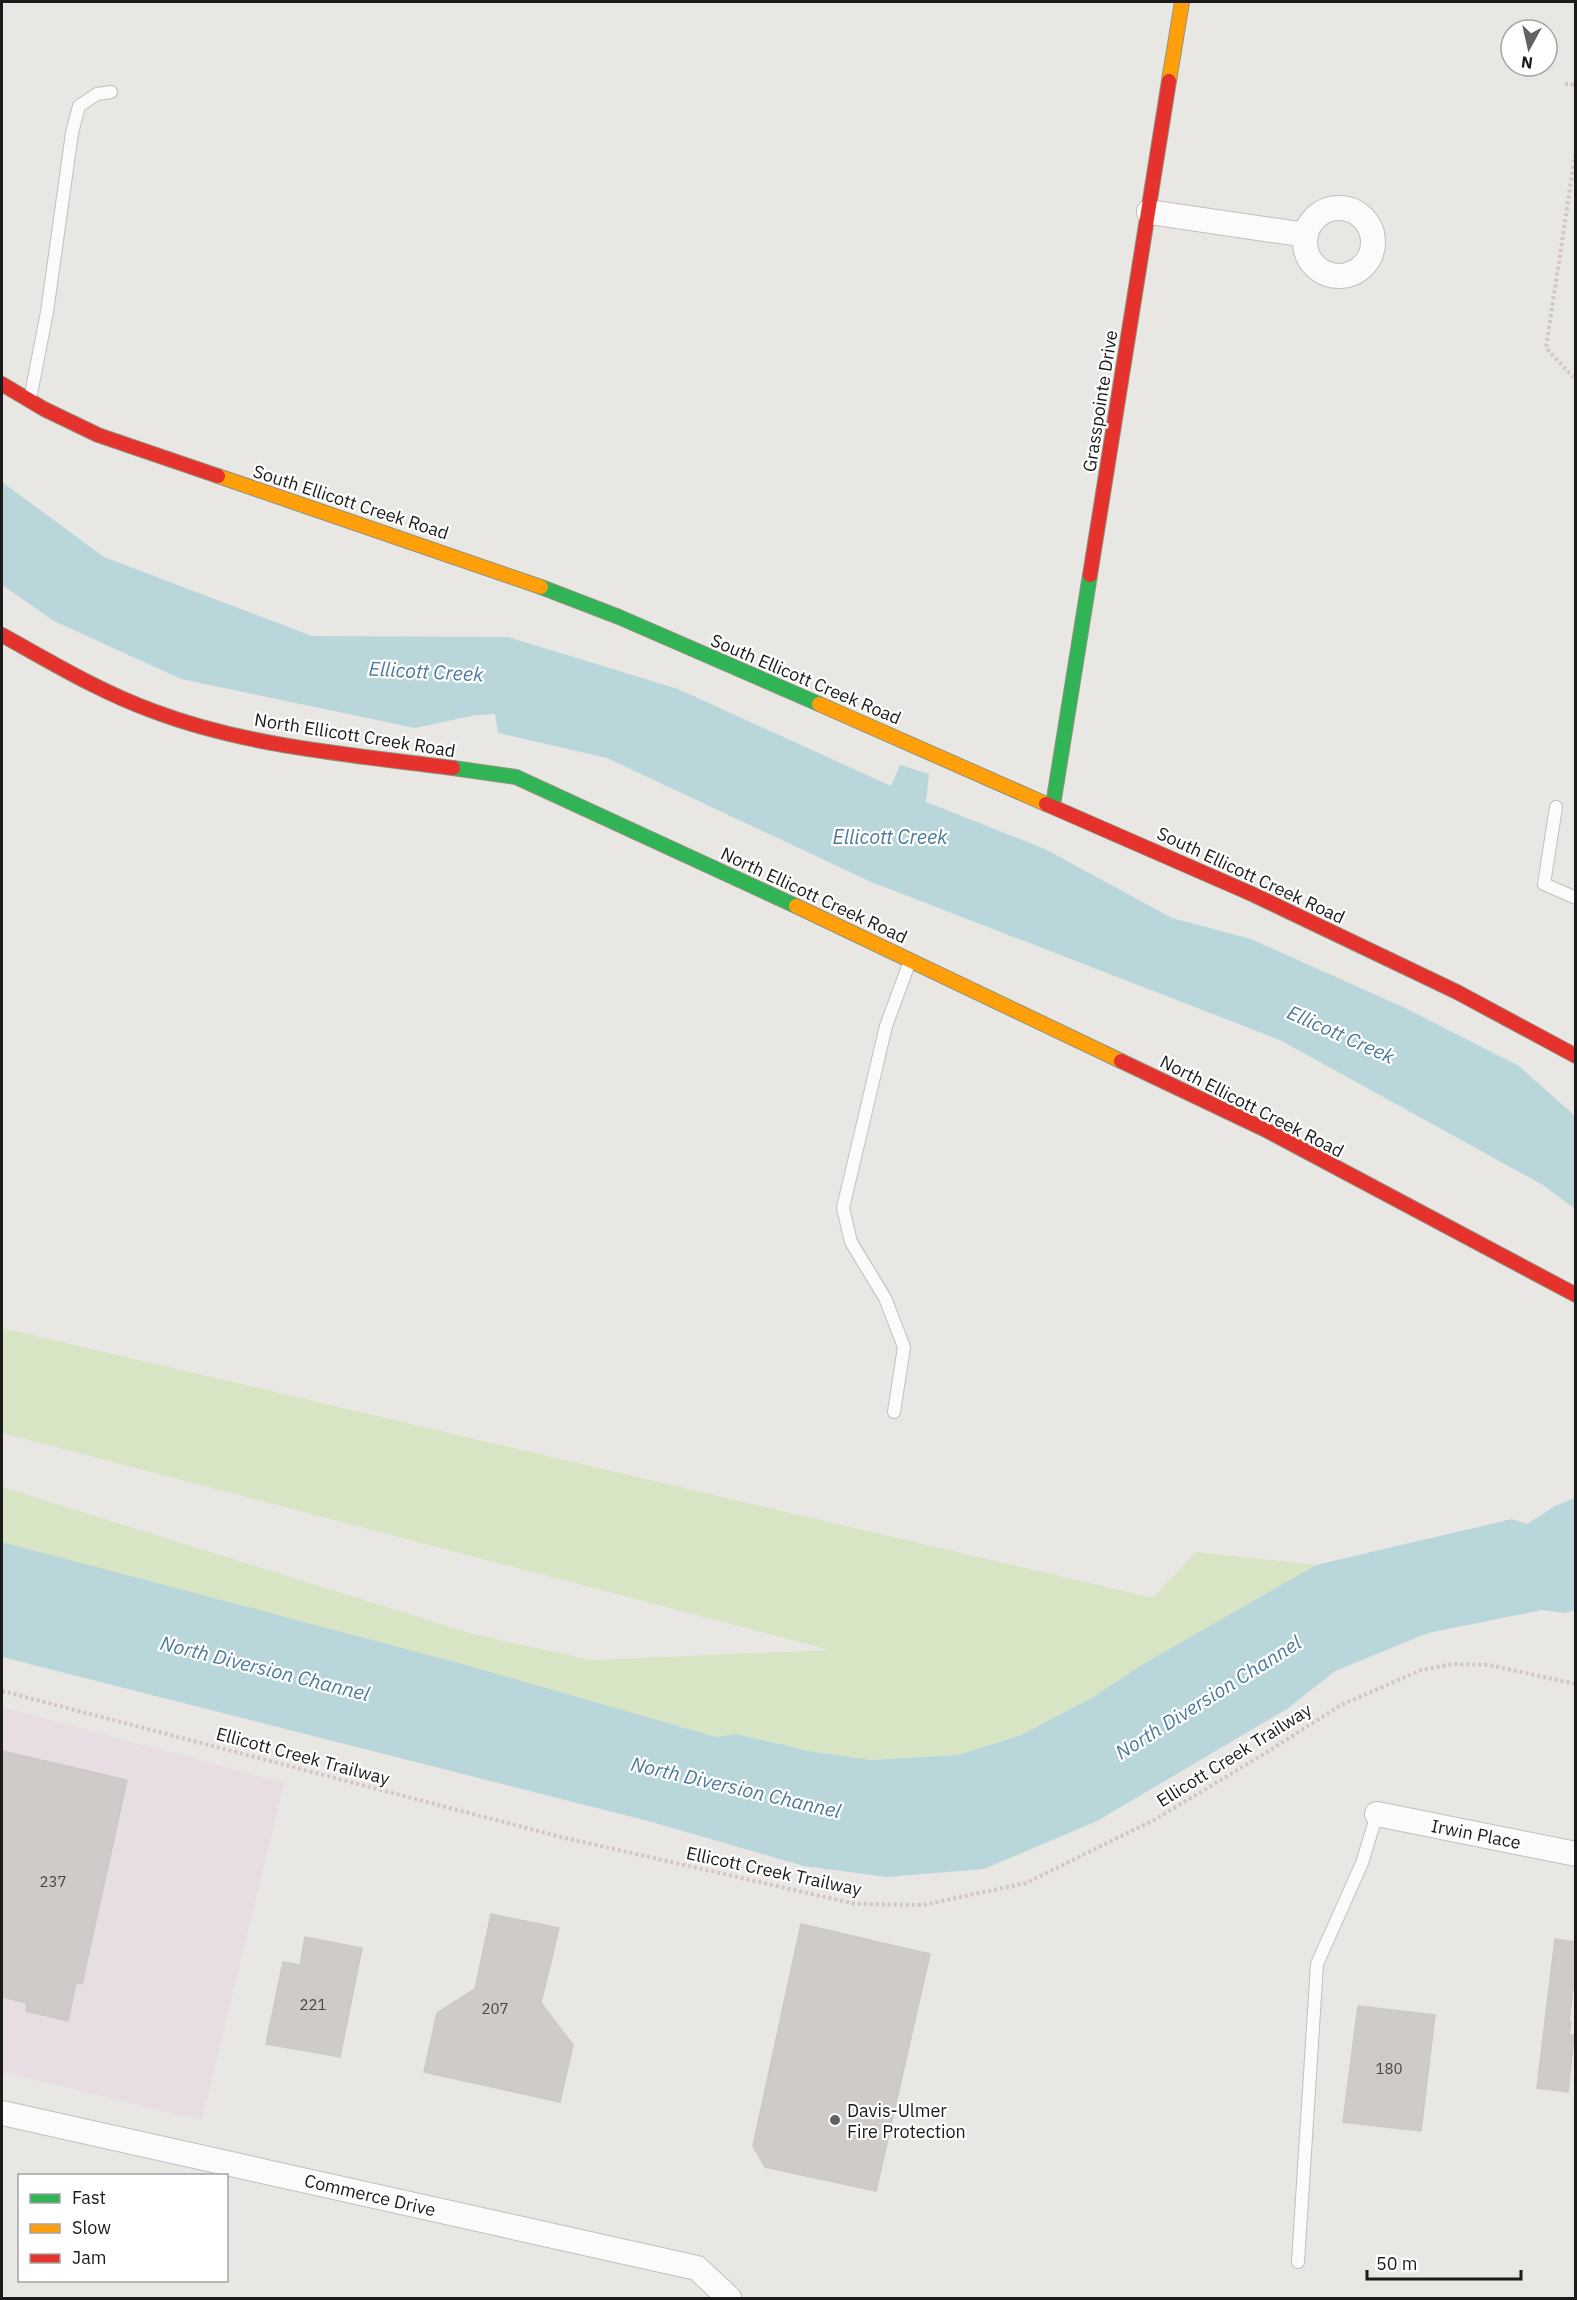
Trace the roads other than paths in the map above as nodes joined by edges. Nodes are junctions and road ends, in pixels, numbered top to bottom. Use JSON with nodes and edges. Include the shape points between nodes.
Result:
{"nodes":[{"id":1,"x":1182,"y":2,"type":"edge"},
{"id":2,"x":111,"y":92,"type":"dead end"},
{"id":3,"x":1149,"y":212,"type":"junction"},
{"id":4,"x":1306,"y":235,"type":"dead end"},
{"id":5,"x":2,"y":384,"type":"edge"},
{"id":6,"x":30,"y":401,"type":"junction"},
{"id":7,"x":2,"y":635,"type":"edge"},
{"id":8,"x":1053,"y":805,"type":"junction"},
{"id":9,"x":1556,"y":807,"type":"dead end"},
{"id":10,"x":1575,"y":898,"type":"edge"},
{"id":11,"x":910,"y":960,"type":"junction"},
{"id":12,"x":1575,"y":1056,"type":"edge"},
{"id":13,"x":1575,"y":1295,"type":"edge"},
{"id":14,"x":894,"y":1412,"type":"dead end"},
{"id":15,"x":1377,"y":1814,"type":"joint"},
{"id":16,"x":1575,"y":1854,"type":"edge"},
{"id":17,"x":2,"y":2113,"type":"edge"},
{"id":18,"x":1298,"y":2262,"type":"dead end"},
{"id":19,"x":728,"y":2298,"type":"edge"}],
"edges":[{"from":1,"to":3,"type":"street","name":"Grasspointe Drive"},
{"from":2,"to":6,"type":"lane","via":[[97,94],[79,105]]},
{"from":3,"to":4,"type":"street"},
{"from":3,"to":8,"type":"street","name":"Grasspointe Drive"},
{"from":5,"to":6,"type":"street","name":"South Ellicott Creek Road"},
{"from":6,"to":8,"type":"street","name":"South Ellicott Creek Road","via":[[98,435],[508,574],[619,617]]},
{"from":7,"to":11,"type":"street","name":"North Ellicott Creek Road","via":[[111,694],[154,712],[224,732],[276,744],[516,777]]},
{"from":8,"to":12,"type":"street","name":"South Ellicott Creek Road","via":[[1447,987]]},
{"from":9,"to":10,"type":"lane","via":[[1544,884]]},
{"from":11,"to":13,"type":"street","name":"North Ellicott Creek Road","via":[[1266,1130]]},
{"from":11,"to":14,"type":"lane","via":[[886,1026],[843,1208],[851,1242],[885,1298],[904,1347]]},
{"from":15,"to":16,"type":"street","name":"Irwin Place"},
{"from":15,"to":18,"type":"lane","via":[[1362,1863],[1317,1964]]},
{"from":17,"to":19,"type":"street","name":"Commerce Drive","via":[[697,2268]]}]}
